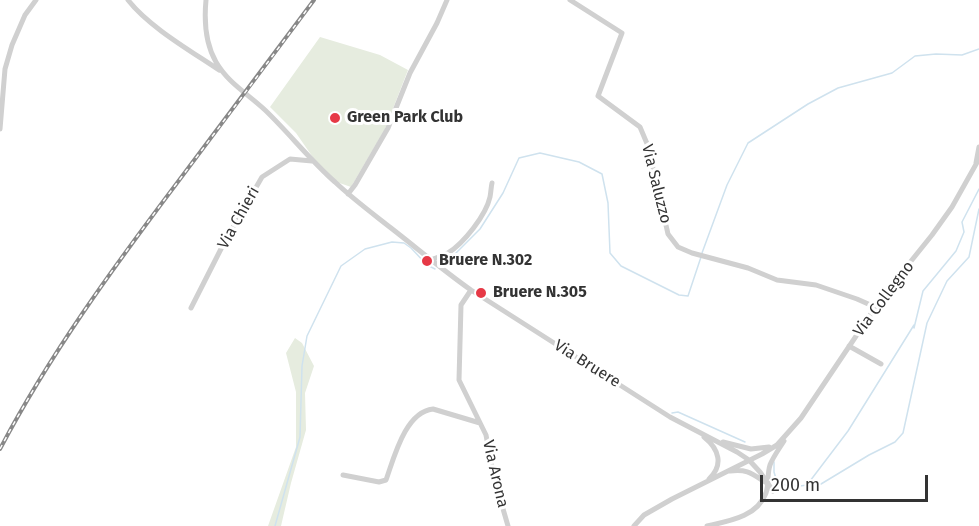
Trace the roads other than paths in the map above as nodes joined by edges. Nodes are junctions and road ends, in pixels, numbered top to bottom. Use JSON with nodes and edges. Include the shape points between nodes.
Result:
{"nodes":[{"id":1,"x":36,"y":0,"type":"edge"},
{"id":2,"x":128,"y":0,"type":"edge"},
{"id":3,"x":206,"y":0,"type":"edge"},
{"id":4,"x":447,"y":0,"type":"edge"},
{"id":5,"x":570,"y":0,"type":"edge"},
{"id":6,"x":223,"y":73,"type":"junction"},
{"id":7,"x":0,"y":129,"type":"edge"},
{"id":8,"x":979,"y":147,"type":"edge"},
{"id":9,"x":979,"y":159,"type":"edge"},
{"id":10,"x":312,"y":161,"type":"junction"},
{"id":11,"x":975,"y":166,"type":"junction"},
{"id":12,"x":492,"y":183,"type":"dead end"},
{"id":13,"x":348,"y":194,"type":"junction"},
{"id":14,"x":431,"y":260,"type":"junction"},
{"id":15,"x":471,"y":290,"type":"junction"},
{"id":16,"x":875,"y":307,"type":"junction"},
{"id":17,"x":191,"y":308,"type":"dead end"},
{"id":18,"x":849,"y":346,"type":"junction"},
{"id":19,"x":881,"y":364,"type":"dead end"},
{"id":20,"x":480,"y":423,"type":"junction"},
{"id":21,"x":696,"y":430,"type":"junction"},
{"id":22,"x":786,"y":437,"type":"junction"},
{"id":23,"x":718,"y":441,"type":"junction"},
{"id":24,"x":777,"y":445,"type":"junction"},
{"id":25,"x":748,"y":460,"type":"junction"},
{"id":26,"x":725,"y":472,"type":"junction"},
{"id":27,"x":343,"y":475,"type":"dead end"},
{"id":28,"x":704,"y":482,"type":"junction"},
{"id":29,"x":767,"y":484,"type":"junction"},
{"id":30,"x":773,"y":491,"type":"dead end"},
{"id":31,"x":508,"y":526,"type":"edge"},
{"id":32,"x":634,"y":526,"type":"edge"},
{"id":33,"x":707,"y":526,"type":"edge"}],
"edges":[{"from":1,"to":7,"type":"street","via":[[25,15],[5,69]]},
{"from":2,"to":6,"type":"street","via":[[163,31]]},
{"from":3,"to":6,"type":"street","name":"Via Bruere","via":[[207,38]]},
{"from":4,"to":13,"type":"street","via":[[410,73],[388,128]]},
{"from":5,"to":16,"type":"street","name":"Via Saluzzo","via":[[622,33],[598,96],[640,127],[668,234],[678,247],[777,280],[816,285]]},
{"from":6,"to":10,"type":"street","name":"Via Bruere","via":[[265,110]]},
{"from":8,"to":11,"type":"street"},
{"from":9,"to":11,"type":"street","name":"Via Collegno"},
{"from":10,"to":13,"type":"street","name":"Via Bruere"},
{"from":10,"to":17,"type":"street","name":"Via Chieri","via":[[290,159],[262,177]]},
{"from":11,"to":16,"type":"street","name":"Via Collegno","via":[[952,207]]},
{"from":12,"to":14,"type":"street","via":[[486,208],[476,224],[447,254]]},
{"from":13,"to":14,"type":"street","name":"Via Bruere"},
{"from":14,"to":15,"type":"street","name":"Via Bruere"},
{"from":15,"to":20,"type":"street","name":"Via Arona","via":[[461,305],[459,380]]},
{"from":15,"to":21,"type":"street","name":"Via Bruere"},
{"from":16,"to":18,"type":"street","name":"Via Collegno"},
{"from":18,"to":19,"type":"street"},
{"from":18,"to":22,"type":"street","name":"Via Collegno"},
{"from":20,"to":27,"type":"street","name":"Via Arona","via":[[426,410],[402,436],[386,480]]},
{"from":20,"to":31,"type":"street","name":"Via Arona"},
{"from":21,"to":23,"type":"street","name":"Via Bruere"},
{"from":21,"to":28,"type":"street","via":[[710,441],[719,458],[716,470]]},
{"from":22,"to":24,"type":"street","name":"Via Collegno"},
{"from":22,"to":29,"type":"street","name":"Via Collegno","via":[[769,468]]},
{"from":23,"to":24,"type":"street","via":[[751,449]]},
{"from":23,"to":25,"type":"street","name":"Via Bruere"},
{"from":24,"to":25,"type":"street","name":"Via Collegno"},
{"from":25,"to":26,"type":"street","name":"Via Collegno"},
{"from":25,"to":29,"type":"street"},
{"from":26,"to":28,"type":"street","name":"Via Collegno"},
{"from":26,"to":29,"type":"street","via":[[750,472]]},
{"from":28,"to":32,"type":"street","name":"Via Collegno","via":[[644,515]]},
{"from":29,"to":30,"type":"street"},
{"from":29,"to":33,"type":"street","name":"Via Collegno","via":[[762,502],[754,510],[737,519]]}]}
